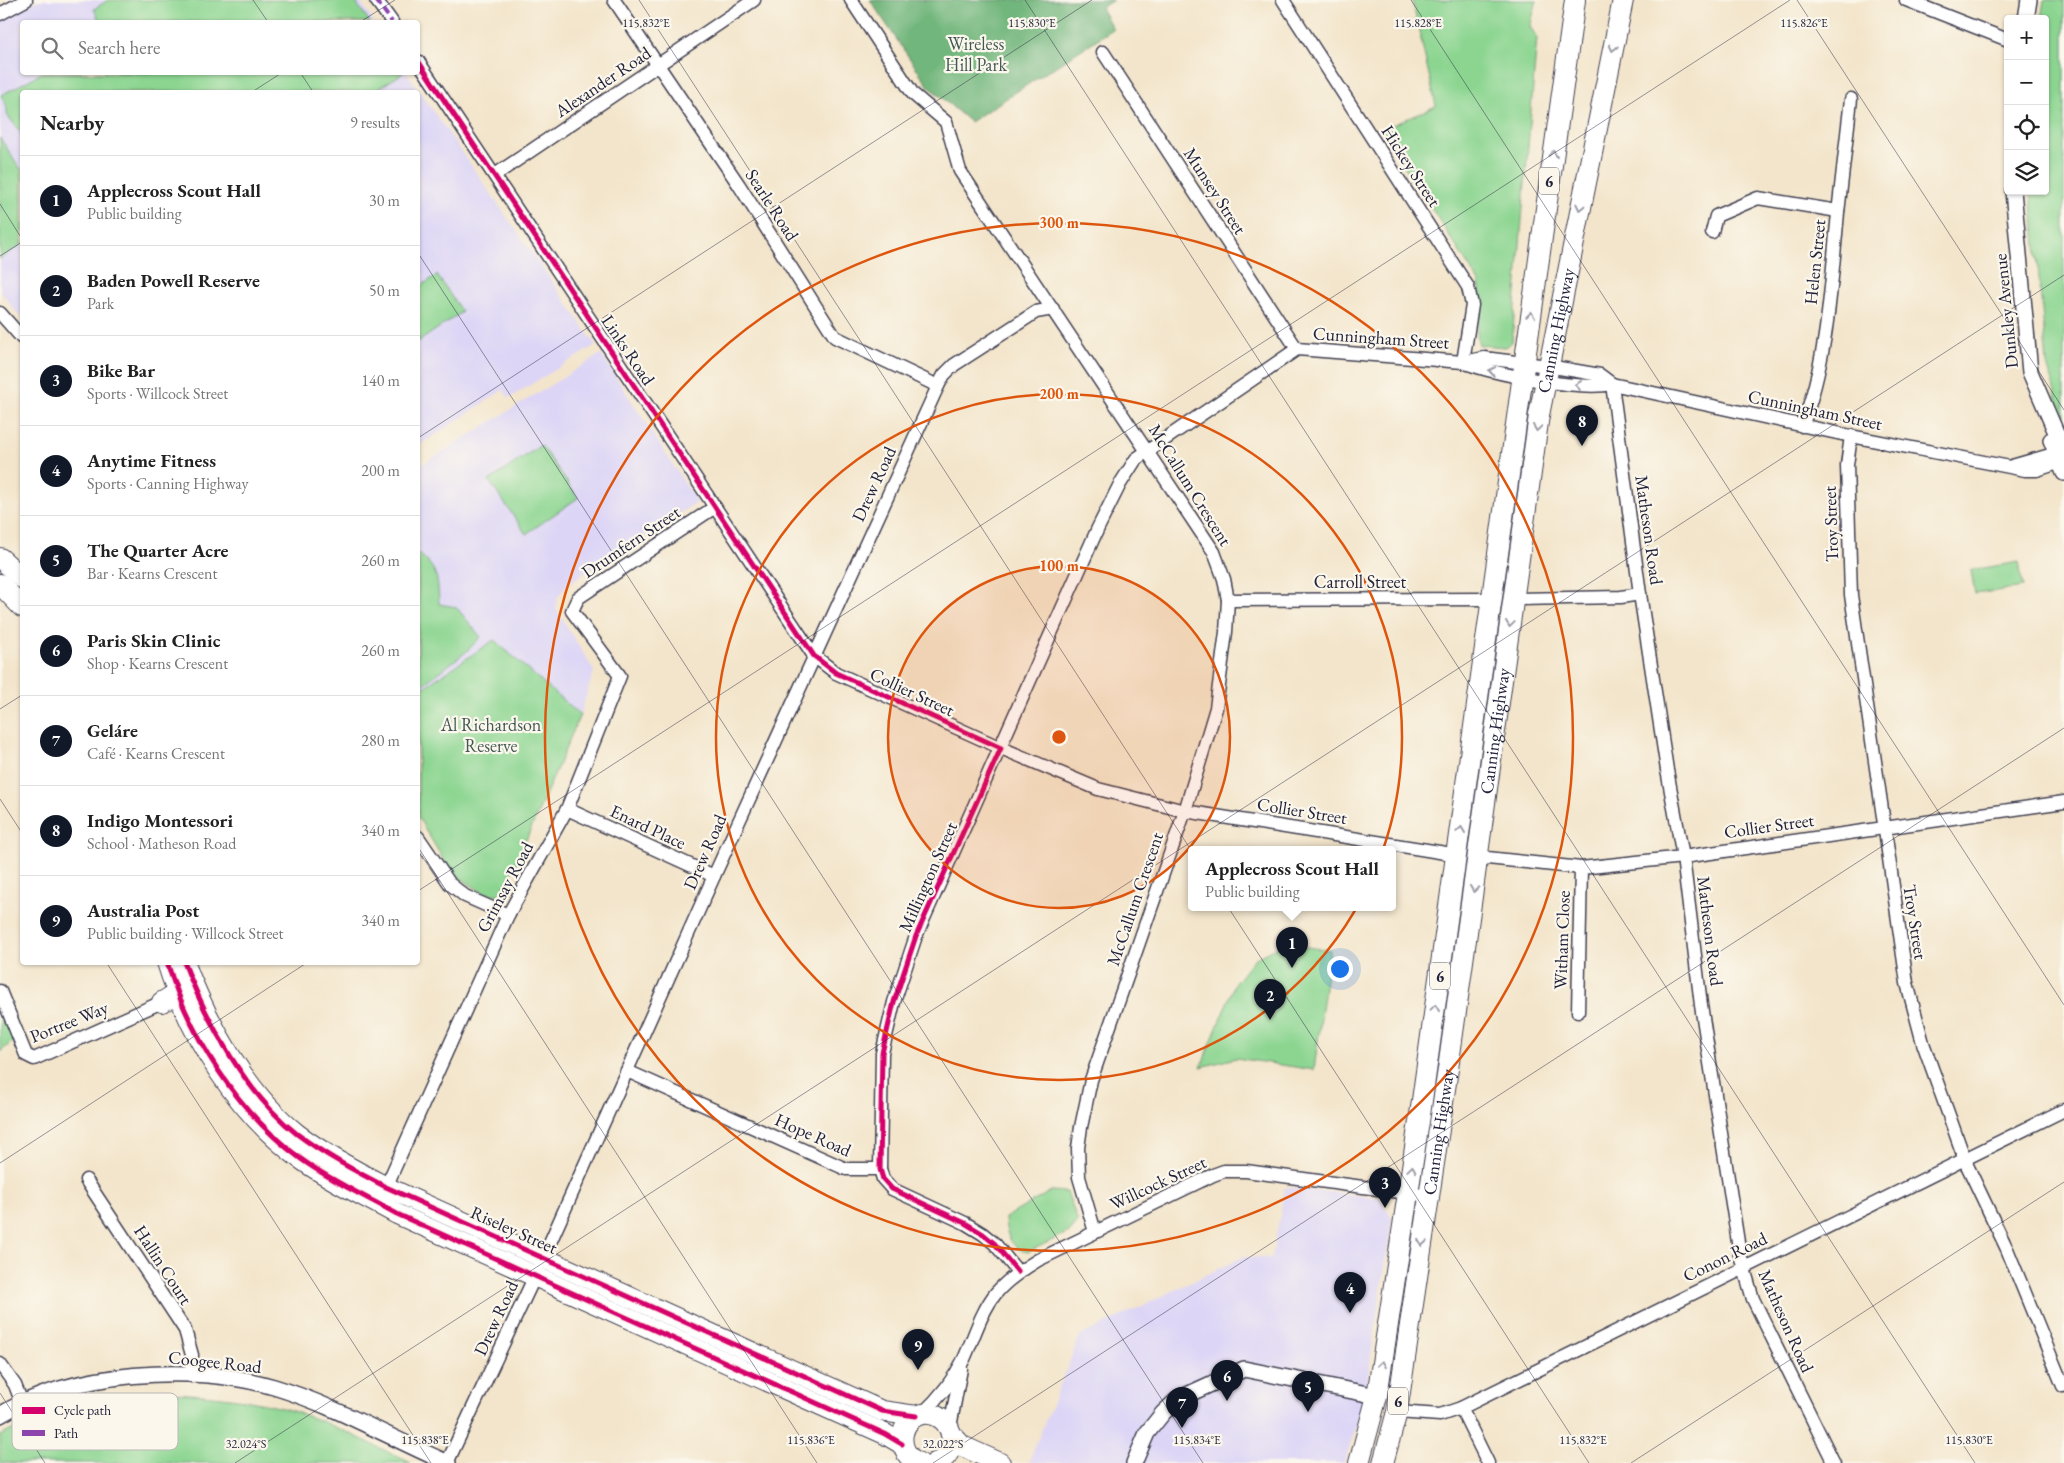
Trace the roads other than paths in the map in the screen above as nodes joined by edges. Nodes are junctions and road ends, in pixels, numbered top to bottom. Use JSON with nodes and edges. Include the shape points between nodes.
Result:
{"nodes":[{"id":1,"x":26,"y":0,"type":"edge"},
{"id":2,"x":376,"y":0,"type":"edge"},
{"id":3,"x":614,"y":0,"type":"edge"},
{"id":4,"x":754,"y":0,"type":"edge"},
{"id":5,"x":851,"y":0,"type":"edge"},
{"id":6,"x":1283,"y":0,"type":"edge"},
{"id":7,"x":1575,"y":0,"type":"edge"},
{"id":8,"x":1623,"y":0,"type":"edge"},
{"id":9,"x":1906,"y":0,"type":"edge"},
{"id":10,"x":2029,"y":0,"type":"edge"},
{"id":11,"x":2037,"y":0,"type":"edge"},
{"id":12,"x":0,"y":14,"type":"edge"},
{"id":13,"x":2027,"y":15,"type":"edge"},
{"id":14,"x":2035,"y":15,"type":"edge"},
{"id":15,"x":391,"y":20,"type":"edge"},
{"id":16,"x":2004,"y":38,"type":"edge"},
{"id":17,"x":1104,"y":52,"type":"dead end"},
{"id":18,"x":420,"y":63,"type":"edge"},
{"id":19,"x":658,"y":67,"type":"junction"},
{"id":20,"x":1851,"y":100,"type":"dead end"},
{"id":21,"x":495,"y":176,"type":"junction"},
{"id":22,"x":2013,"y":195,"type":"edge"},
{"id":23,"x":1838,"y":211,"type":"junction"},
{"id":24,"x":1712,"y":232,"type":"dead end"},
{"id":25,"x":1053,"y":309,"type":"junction"},
{"id":26,"x":0,"y":313,"type":"edge"},
{"id":27,"x":20,"y":336,"type":"edge"},
{"id":28,"x":1297,"y":349,"type":"junction"},
{"id":29,"x":1463,"y":362,"type":"junction"},
{"id":30,"x":1524,"y":370,"type":"junction"},
{"id":31,"x":1546,"y":373,"type":"junction"},
{"id":32,"x":1612,"y":384,"type":"junction"},
{"id":33,"x":938,"y":386,"type":"junction"},
{"id":34,"x":1802,"y":426,"type":"junction"},
{"id":35,"x":1851,"y":436,"type":"junction"},
{"id":36,"x":1148,"y":452,"type":"junction"},
{"id":37,"x":2062,"y":459,"type":"edge"},
{"id":38,"x":715,"y":507,"type":"junction"},
{"id":39,"x":0,"y":558,"type":"edge"},
{"id":40,"x":11,"y":588,"type":"edge"},
{"id":41,"x":1640,"y":594,"type":"junction"},
{"id":42,"x":1492,"y":599,"type":"junction"},
{"id":43,"x":1514,"y":599,"type":"junction"},
{"id":44,"x":1228,"y":600,"type":"junction"},
{"id":45,"x":20,"y":604,"type":"edge"},
{"id":46,"x":572,"y":611,"type":"joint"},
{"id":47,"x":814,"y":656,"type":"junction"},
{"id":48,"x":1001,"y":748,"type":"junction"},
{"id":49,"x":2064,"y":802,"type":"edge"},
{"id":50,"x":567,"y":809,"type":"junction"},
{"id":51,"x":1184,"y":811,"type":"junction"},
{"id":52,"x":1883,"y":827,"type":"junction"},
{"id":53,"x":420,"y":845,"type":"edge"},
{"id":54,"x":1458,"y":855,"type":"junction"},
{"id":55,"x":1478,"y":857,"type":"junction"},
{"id":56,"x":1683,"y":857,"type":"junction"},
{"id":57,"x":1581,"y":868,"type":"junction"},
{"id":58,"x":714,"y":876,"type":"junction"},
{"id":59,"x":508,"y":915,"type":"junction"},
{"id":60,"x":174,"y":965,"type":"edge"},
{"id":61,"x":0,"y":991,"type":"edge"},
{"id":62,"x":178,"y":993,"type":"junction"},
{"id":63,"x":1578,"y":1012,"type":"dead end"},
{"id":64,"x":627,"y":1071,"type":"junction"},
{"id":65,"x":2064,"y":1110,"type":"edge"},
{"id":66,"x":1964,"y":1158,"type":"junction"},
{"id":67,"x":880,"y":1169,"type":"junction"},
{"id":68,"x":86,"y":1180,"type":"dead end"},
{"id":69,"x":386,"y":1187,"type":"junction"},
{"id":70,"x":1408,"y":1193,"type":"junction"},
{"id":71,"x":1429,"y":1196,"type":"junction"},
{"id":72,"x":1095,"y":1232,"type":"junction"},
{"id":73,"x":539,"y":1267,"type":"junction"},
{"id":74,"x":1743,"y":1267,"type":"junction"},
{"id":75,"x":1018,"y":1272,"type":"junction"},
{"id":76,"x":962,"y":1361,"type":"junction"},
{"id":77,"x":0,"y":1364,"type":"edge"},
{"id":78,"x":191,"y":1376,"type":"junction"},
{"id":79,"x":2063,"y":1386,"type":"edge"},
{"id":80,"x":18,"y":1393,"type":"edge"},
{"id":81,"x":47,"y":1393,"type":"edge"},
{"id":82,"x":1377,"y":1396,"type":"junction"},
{"id":83,"x":12,"y":1408,"type":"edge"},
{"id":84,"x":1461,"y":1408,"type":"junction"},
{"id":85,"x":1396,"y":1412,"type":"junction"},
{"id":86,"x":0,"y":1415,"type":"edge"},
{"id":87,"x":919,"y":1415,"type":"junction"},
{"id":88,"x":951,"y":1431,"type":"junction"},
{"id":89,"x":908,"y":1456,"type":"edge"},
{"id":90,"x":448,"y":1463,"type":"edge"},
{"id":91,"x":939,"y":1463,"type":"edge"},
{"id":92,"x":1000,"y":1463,"type":"edge"},
{"id":93,"x":1134,"y":1463,"type":"edge"},
{"id":94,"x":1359,"y":1463,"type":"edge"},
{"id":95,"x":1384,"y":1463,"type":"edge"},
{"id":96,"x":1488,"y":1463,"type":"edge"},
{"id":97,"x":1834,"y":1463,"type":"edge"}],
"edges":[{"from":1,"to":12,"type":"street"},
{"from":2,"to":15,"type":"street"},
{"from":3,"to":19,"type":"street","name":"Searle Road"},
{"from":4,"to":19,"type":"street","name":"Alexander Road"},
{"from":5,"to":25,"type":"street","name":"McCallum Crescent","via":[[913,94],[946,122],[960,170]]},
{"from":6,"to":29,"type":"street","name":"Hickey Street","via":[[1468,287],[1472,305]]},
{"from":30,"to":7,"type":"highway","name":"Canning Highway","number":"6","one_way":true},
{"from":8,"to":31,"type":"highway","name":"Canning Highway","number":"6","one_way":true},
{"from":9,"to":16,"type":"street"},
{"from":10,"to":13,"type":"street"},
{"from":11,"to":14,"type":"street"},
{"from":17,"to":28,"type":"street","name":"Munsey Street"},
{"from":18,"to":21,"type":"street","name":"Links Road"},
{"from":19,"to":21,"type":"street","name":"Alexander Road"},
{"from":19,"to":33,"type":"street","name":"Searle Road","via":[[739,185],[836,337]]},
{"from":20,"to":23,"type":"street","name":"Helen Street"},
{"from":21,"to":38,"type":"street","name":"Links Road"},
{"from":22,"to":37,"type":"street","name":"Dunkley Avenue","via":[[2030,372]]},
{"from":23,"to":24,"type":"street","via":[[1758,198],[1716,216]]},
{"from":23,"to":34,"type":"street","name":"Helen Street","via":[[1823,345]]},
{"from":25,"to":33,"type":"street","name":"Drew Road","via":[[1036,312],[954,365]]},
{"from":25,"to":36,"type":"street","name":"McCallum Crescent"},
{"from":26,"to":27,"type":"street"},
{"from":28,"to":29,"type":"street","name":"Cunningham Street"},
{"from":28,"to":36,"type":"street","name":"Cunningham Street"},
{"from":29,"to":30,"type":"street","name":"Cunningham Street","via":[[1482,370]]},
{"from":30,"to":31,"type":"street","name":"Cunningham Street"},
{"from":30,"to":42,"type":"highway","name":"Canning Highway","number":"6"},
{"from":31,"to":32,"type":"street","name":"Cunningham Street","via":[[1600,375]]},
{"from":31,"to":43,"type":"highway","name":"Canning Highway","number":"6","one_way":true},
{"from":32,"to":34,"type":"street","name":"Cunningham Street"},
{"from":32,"to":41,"type":"street","name":"Matheson Road"},
{"from":33,"to":47,"type":"street","name":"Drew Road"},
{"from":34,"to":35,"type":"street","name":"Cunningham Street"},
{"from":35,"to":37,"type":"street","name":"Cunningham Street","via":[[2012,466]]},
{"from":35,"to":52,"type":"street","name":"Troy Street","via":[[1847,464],[1851,595]]},
{"from":36,"to":44,"type":"street","name":"McCallum Crescent","via":[[1214,552]]},
{"from":36,"to":48,"type":"street","name":"Millington Street","via":[[1136,459],[1120,484]]},
{"from":38,"to":46,"type":"street","name":"Drumfern Street","via":[[578,598]]},
{"from":38,"to":47,"type":"street","name":"Links Road"},
{"from":39,"to":40,"type":"highway"},
{"from":40,"to":45,"type":"highway"},
{"from":41,"to":43,"type":"street"},
{"from":41,"to":56,"type":"street","name":"Matheson Road"},
{"from":42,"to":44,"type":"street","name":"Carroll Street"},
{"from":54,"to":42,"type":"highway","name":"Canning Highway","number":"6","one_way":true},
{"from":43,"to":55,"type":"highway","name":"Canning Highway","number":"6","one_way":true},
{"from":44,"to":51,"type":"street","name":"McCallum Crescent","via":[[1216,708]]},
{"from":46,"to":50,"type":"street","name":"Grimsay Road","via":[[620,676]]},
{"from":47,"to":48,"type":"street","name":"Collier Street","via":[[836,672]]},
{"from":47,"to":58,"type":"street","name":"Drew Road"},
{"from":48,"to":51,"type":"street","name":"Collier Street","via":[[1098,789]]},
{"from":48,"to":67,"type":"street","name":"Millington Street","via":[[916,936],[894,1002],[882,1053]]},
{"from":49,"to":52,"type":"street","name":"Collier Street"},
{"from":50,"to":58,"type":"street","name":"Enard Place"},
{"from":50,"to":59,"type":"street","name":"Grimsay Road"},
{"from":51,"to":54,"type":"street","name":"Collier Street"},
{"from":51,"to":72,"type":"street","name":"McCallum Crescent","via":[[1092,1080],[1080,1127],[1079,1177]]},
{"from":52,"to":56,"type":"street","name":"Collier Street"},
{"from":52,"to":66,"type":"street","name":"Troy Street","via":[[1915,1017]]},
{"from":53,"to":59,"type":"street","via":[[456,890]]},
{"from":70,"to":54,"type":"highway","name":"Canning Highway","number":"6","one_way":true},
{"from":55,"to":57,"type":"street","name":"Collier Street"},
{"from":55,"to":71,"type":"highway","name":"Canning Highway","number":"6","one_way":true},
{"from":56,"to":57,"type":"street","name":"Collier Street"},
{"from":56,"to":74,"type":"street","name":"Matheson Road","via":[[1724,1158]]},
{"from":57,"to":63,"type":"street","name":"Witham Close"},
{"from":58,"to":64,"type":"street","name":"Drew Road"},
{"from":59,"to":69,"type":"street","name":"Grimsay Road"},
{"from":60,"to":62,"type":"highway","name":"Riseley Street"},
{"from":61,"to":62,"type":"street","name":"Portree Way","via":[[26,1055],[34,1059]]},
{"from":62,"to":69,"type":"highway","name":"Riseley Street","via":[[202,1006],[227,1050],[263,1098],[296,1133]]},
{"from":62,"to":73,"type":"highway","name":"Riseley Street","via":[[201,1040],[235,1093],[262,1126],[301,1159],[397,1214]]},
{"from":64,"to":67,"type":"street","name":"Hope Road","via":[[846,1169]]},
{"from":64,"to":73,"type":"street","name":"Drew Road"},
{"from":65,"to":66,"type":"street","name":"Conon Road"},
{"from":66,"to":74,"type":"street","name":"Conon Road"},
{"from":66,"to":79,"type":"street","name":"Troy Street","via":[[2007,1249]]},
{"from":67,"to":75,"type":"street","via":[[883,1179],[892,1189],[983,1234]]},
{"from":68,"to":78,"type":"street","name":"Hallin Court","via":[[185,1330],[192,1355]]},
{"from":69,"to":73,"type":"highway","name":"Riseley Street"},
{"from":70,"to":71,"type":"street","name":"Willcock Street"},
{"from":70,"to":72,"type":"street","name":"Willcock Street","via":[[1246,1171],[1224,1171]]},
{"from":82,"to":70,"type":"highway","name":"Canning Highway","number":"6","one_way":true},
{"from":71,"to":85,"type":"highway","name":"Canning Highway","number":"6","one_way":true},
{"from":72,"to":75,"type":"street","name":"Willcock Street"},
{"from":73,"to":87,"type":"highway","name":"Riseley Street","via":[[882,1412]]},
{"from":73,"to":89,"type":"highway","name":"Riseley Street","via":[[888,1435]]},
{"from":73,"to":90,"type":"street","name":"Drew Road"},
{"from":74,"to":84,"type":"street","name":"Conon Road"},
{"from":74,"to":97,"type":"street","name":"Matheson Road","via":[[1753,1299]]},
{"from":75,"to":76,"type":"street","name":"Willcock Street","via":[[995,1294]]},
{"from":76,"to":87,"type":"street","name":"Willcock Street","via":[[933,1404]]},
{"from":76,"to":88,"type":"street","name":"Willcock Street"},
{"from":77,"to":80,"type":"street"},
{"from":78,"to":81,"type":"street","name":"Coogee Road","via":[[143,1374]]},
{"from":78,"to":90,"type":"street","name":"Coogee Road","via":[[230,1378],[273,1387]]},
{"from":82,"to":93,"type":"street","via":[[1244,1370],[1178,1399],[1147,1433]]},
{"from":82,"to":94,"type":"highway","name":"Canning Highway","number":"6"},
{"from":83,"to":86,"type":"street","name":"Coogee Road"},
{"from":84,"to":85,"type":"street","name":"Conon Road","via":[[1440,1414]]},
{"from":84,"to":96,"type":"street"},
{"from":85,"to":95,"type":"highway","name":"Canning Highway","number":"6"},
{"from":87,"to":88,"type":"highway","name":"Riseley Street","via":[[938,1416]]},
{"from":87,"to":89,"type":"highway","name":"Riseley Street","via":[[902,1433]]},
{"from":88,"to":91,"type":"highway","via":[[952,1445]]},
{"from":88,"to":92,"type":"highway","name":"Riseley Street","via":[[962,1446]]}]}
